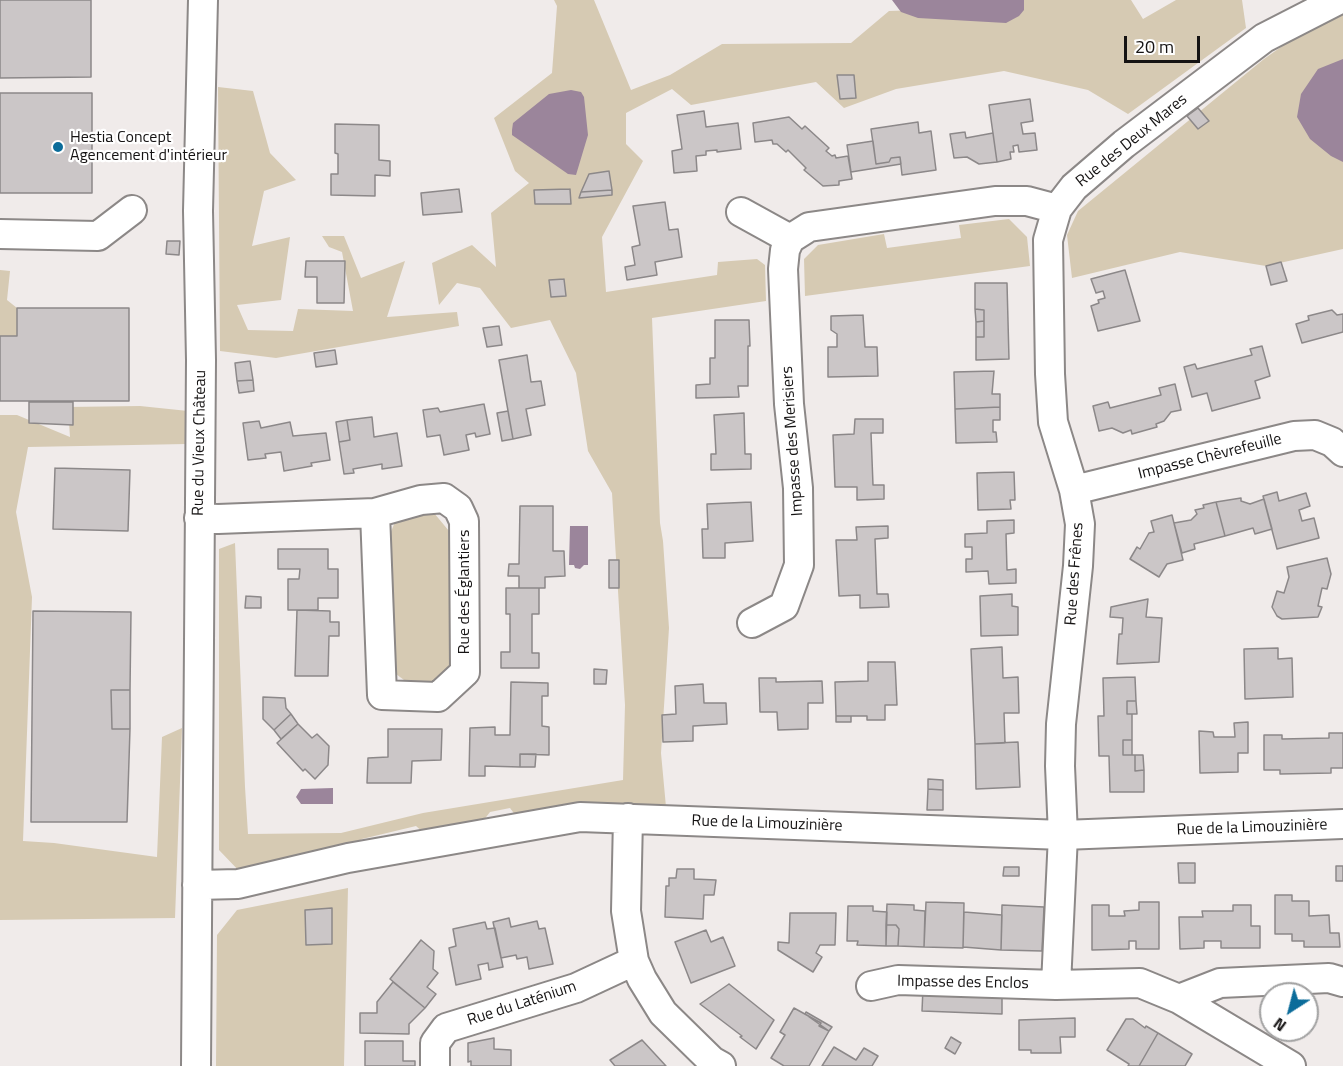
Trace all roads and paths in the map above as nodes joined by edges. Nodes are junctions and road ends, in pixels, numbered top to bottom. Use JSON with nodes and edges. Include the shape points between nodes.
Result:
{"nodes":[{"id":1,"x":202,"y":0,"type":"edge"},
{"id":2,"x":1338,"y":0,"type":"edge"},
{"id":3,"x":1057,"y":209,"type":"junction"},
{"id":4,"x":132,"y":210,"type":"dead end"},
{"id":5,"x":741,"y":212,"type":"dead end"},
{"id":6,"x":0,"y":234,"type":"edge"},
{"id":7,"x":790,"y":239,"type":"junction"},
{"id":8,"x":1343,"y":452,"type":"edge"},
{"id":9,"x":1074,"y":490,"type":"junction"},
{"id":10,"x":375,"y":513,"type":"junction"},
{"id":11,"x":199,"y":518,"type":"junction"},
{"id":12,"x":752,"y":623,"type":"dead end"},
{"id":13,"x":628,"y":818,"type":"junction"},
{"id":14,"x":1343,"y":824,"type":"edge"},
{"id":15,"x":1063,"y":835,"type":"junction"},
{"id":16,"x":197,"y":885,"type":"junction"},
{"id":17,"x":634,"y":961,"type":"junction"},
{"id":18,"x":1343,"y":982,"type":"edge"},
{"id":19,"x":1056,"y":985,"type":"junction"},
{"id":20,"x":871,"y":986,"type":"dead end"},
{"id":21,"x":1179,"y":999,"type":"junction"},
{"id":22,"x":196,"y":1066,"type":"edge"},
{"id":23,"x":435,"y":1066,"type":"edge"},
{"id":24,"x":721,"y":1066,"type":"edge"},
{"id":25,"x":1291,"y":1066,"type":"edge"}],
"edges":[{"from":1,"to":11,"type":"street","name":"Rue du Vieux Château"},
{"from":2,"to":3,"type":"street","name":"Rue des Deux Mares","via":[[1264,38],[1124,144],[1074,187]]},
{"from":3,"to":7,"type":"street","via":[[1027,201],[995,201],[809,227]]},
{"from":3,"to":9,"type":"street","name":"Rue des Frênes","via":[[1048,240],[1050,386],[1053,422]]},
{"from":4,"to":6,"type":"street","via":[[98,236]]},
{"from":5,"to":7,"type":"street"},
{"from":7,"to":12,"type":"street","name":"Impasse des Merisiers","via":[[783,270],[789,404],[798,488],[799,565],[783,606]]},
{"from":8,"to":9,"type":"street","name":"Impasse Chèvrefeuille","via":[[1315,435],[1294,436]]},
{"from":9,"to":15,"type":"street","name":"Rue des Frênes","via":[[1080,524],[1061,724]]},
{"from":10,"to":10,"type":"street","name":"Rue des Églantiers","via":[[444,498],[458,508],[465,521],[465,672],[438,697],[382,695]]},
{"from":10,"to":11,"type":"street","name":"Rue des Églantiers"},
{"from":11,"to":16,"type":"street","name":"Rue du Vieux Château"},
{"from":13,"to":15,"type":"street","name":"Rue de la Limouzinière"},
{"from":13,"to":16,"type":"street","name":"Rue de la Limouzinière","via":[[580,817],[348,858],[238,884]]},
{"from":13,"to":17,"type":"street","via":[[626,911]]},
{"from":14,"to":15,"type":"street","name":"Rue de la Limouzinière"},
{"from":15,"to":19,"type":"street","name":"Rue des Frênes"},
{"from":16,"to":22,"type":"street","name":"Rue du Vieux Château"},
{"from":17,"to":23,"type":"street","name":"Rue du Laténium","via":[[576,988],[446,1028],[435,1043]]},
{"from":17,"to":24,"type":"street","via":[[663,1013]]},
{"from":18,"to":21,"type":"street","via":[[1329,978],[1220,983]]},
{"from":19,"to":20,"type":"street","name":"Impasse des Enclos","via":[[898,980]]},
{"from":19,"to":21,"type":"street","name":"Impasse des Enclos","via":[[1140,983]]},
{"from":21,"to":25,"type":"street","name":"Impasse des Enclos"}]}
